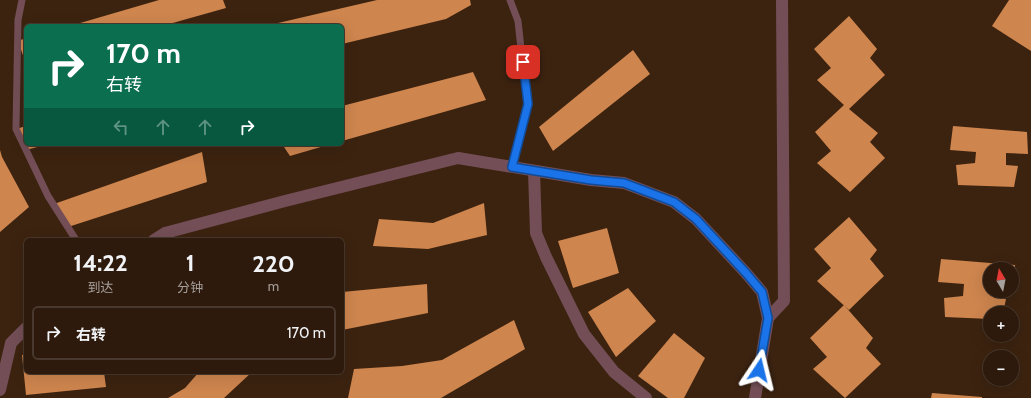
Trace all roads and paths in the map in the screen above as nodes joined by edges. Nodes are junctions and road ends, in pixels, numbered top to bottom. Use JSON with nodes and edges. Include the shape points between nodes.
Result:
{"nodes":[{"id":1,"x":22,"y":0,"type":"edge"},
{"id":2,"x":510,"y":0,"type":"edge"},
{"id":3,"x":782,"y":0,"type":"edge"},
{"id":4,"x":24,"y":146,"type":"edge"},
{"id":5,"x":24,"y":146,"type":"edge"},
{"id":6,"x":512,"y":167,"type":"junction"},
{"id":7,"x":534,"y":171,"type":"junction"},
{"id":8,"x":75,"y":238,"type":"edge"},
{"id":9,"x":157,"y":238,"type":"edge"},
{"id":10,"x":768,"y":318,"type":"junction"},
{"id":11,"x":24,"y":330,"type":"edge"},
{"id":12,"x":4,"y":351,"type":"edge"},
{"id":13,"x":0,"y":390,"type":"edge"},
{"id":14,"x":2,"y":398,"type":"edge"},
{"id":15,"x":646,"y":398,"type":"edge"},
{"id":16,"x":755,"y":398,"type":"edge"}],
"edges":[{"from":1,"to":5,"type":"lane","via":[[18,20],[16,129]]},
{"from":2,"to":6,"type":"lane","via":[[518,21],[528,104]]},
{"from":3,"to":10,"type":"street","via":[[784,301]]},
{"from":4,"to":8,"type":"lane","via":[[48,196]]},
{"from":6,"to":7,"type":"street"},
{"from":6,"to":9,"type":"street","via":[[458,158],[285,201],[165,233]]},
{"from":7,"to":10,"type":"street","via":[[624,183],[674,202],[696,219],[762,292]]},
{"from":7,"to":15,"type":"street","via":[[536,233],[549,264],[584,334],[614,372]]},
{"from":10,"to":16,"type":"street"},
{"from":11,"to":12,"type":"street"},
{"from":12,"to":13,"type":"street"},
{"from":13,"to":14,"type":"street"}]}
